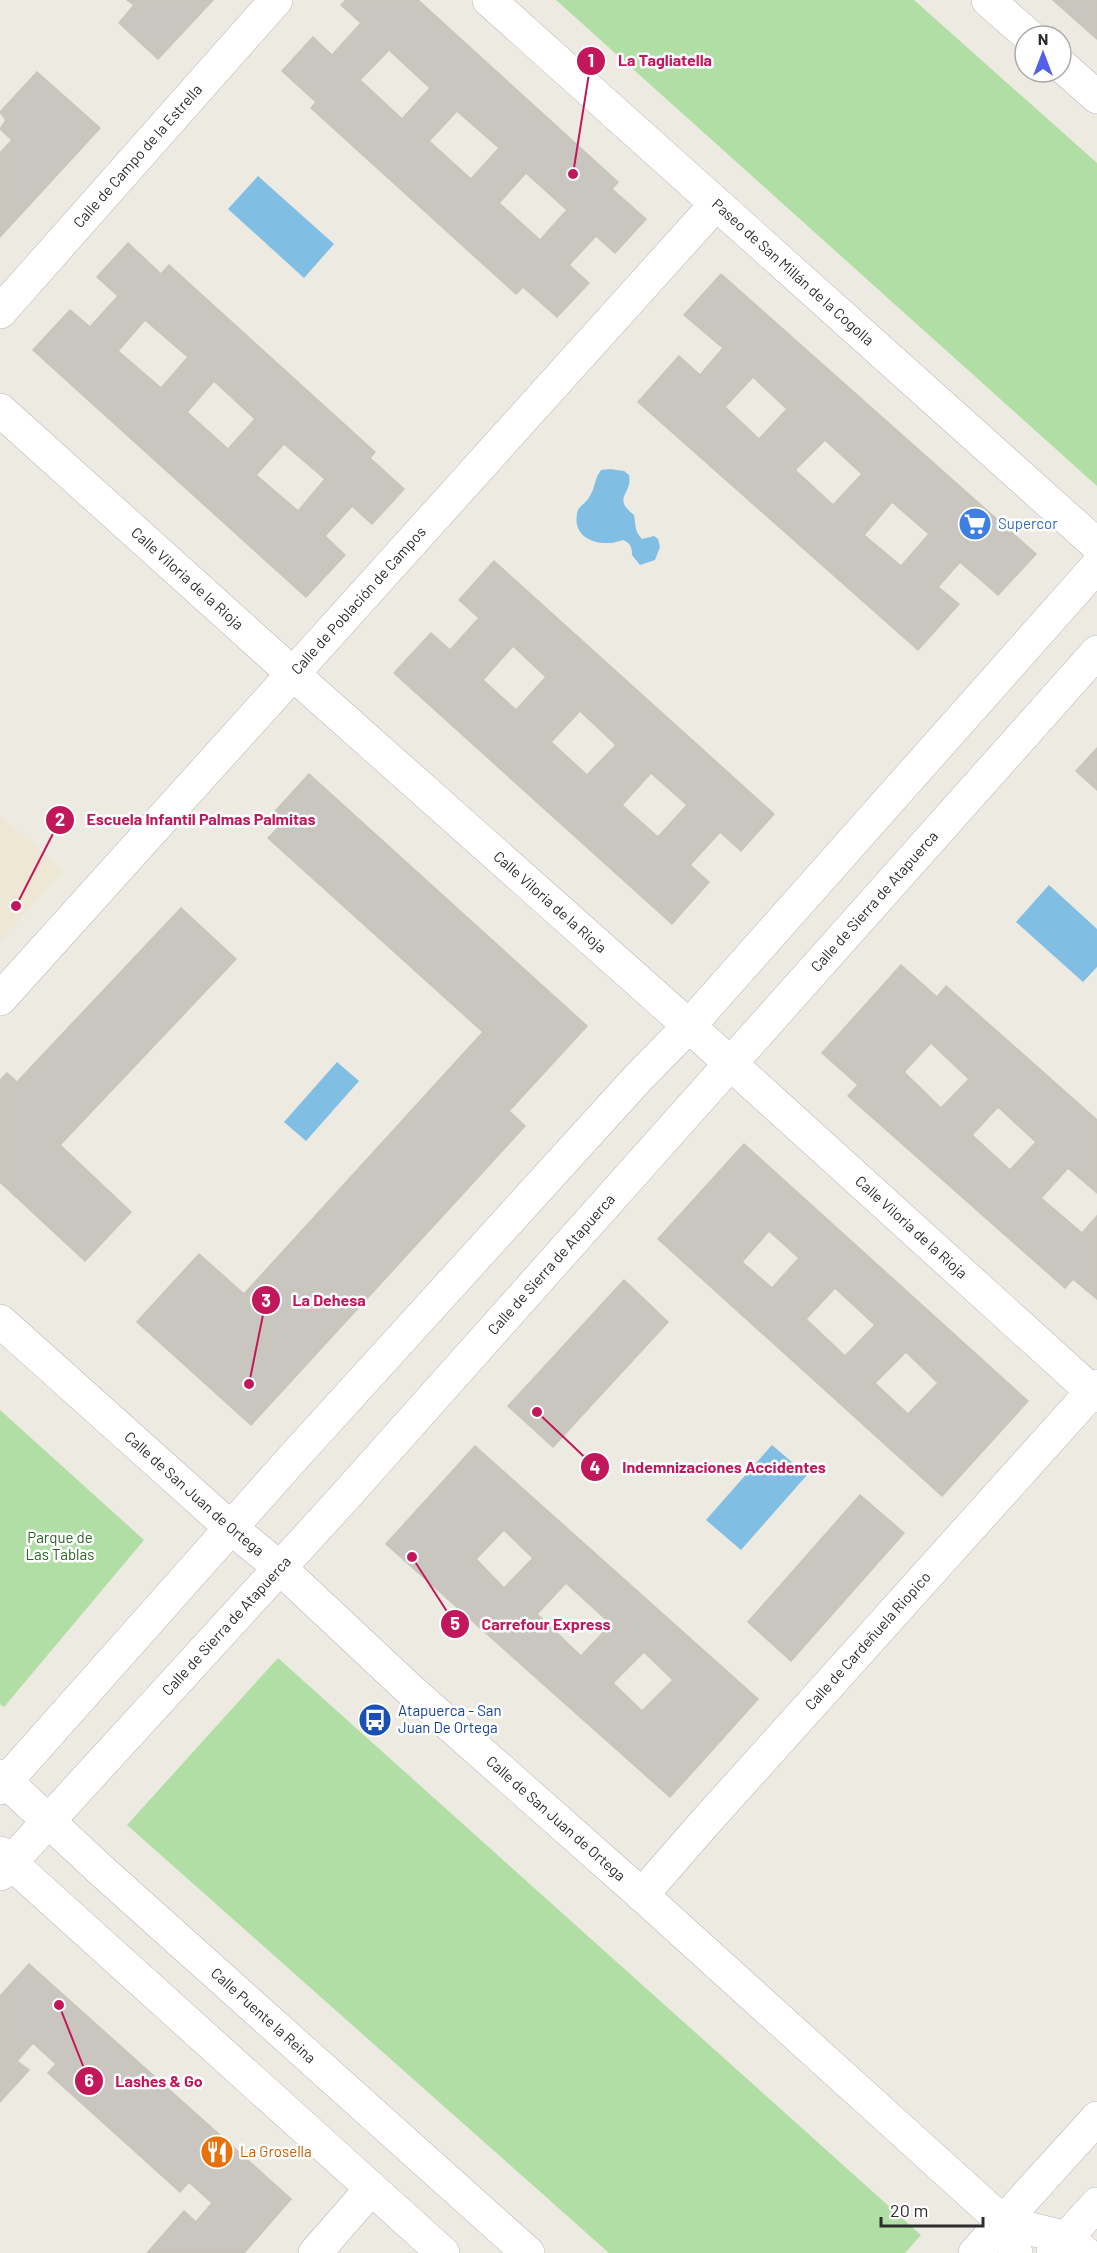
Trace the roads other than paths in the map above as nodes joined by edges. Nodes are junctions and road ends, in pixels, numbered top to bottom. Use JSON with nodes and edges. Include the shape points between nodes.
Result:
{"nodes":[{"id":1,"x":276,"y":0,"type":"edge"},
{"id":2,"x":489,"y":0,"type":"edge"},
{"id":3,"x":988,"y":0,"type":"edge"},
{"id":4,"x":1015,"y":24,"type":"edge"},
{"id":5,"x":1073,"y":76,"type":"edge"},
{"id":6,"x":1097,"y":97,"type":"edge"},
{"id":7,"x":716,"y":204,"type":"junction"},
{"id":8,"x":0,"y":312,"type":"edge"},
{"id":9,"x":0,"y":410,"type":"edge"},
{"id":10,"x":1097,"y":545,"type":"edge"},
{"id":11,"x":1097,"y":566,"type":"edge"},
{"id":12,"x":1097,"y":652,"type":"edge"},
{"id":13,"x":293,"y":674,"type":"junction"},
{"id":14,"x":0,"y":999,"type":"edge"},
{"id":15,"x":689,"y":1026,"type":"junction"},
{"id":16,"x":730,"y":1063,"type":"junction"},
{"id":17,"x":0,"y":1321,"type":"edge"},
{"id":18,"x":1095,"y":1391,"type":"edge"},
{"id":19,"x":231,"y":1528,"type":"junction"},
{"id":20,"x":279,"y":1567,"type":"junction"},
{"id":21,"x":2,"y":1782,"type":"edge"},
{"id":22,"x":48,"y":1820,"type":"junction"},
{"id":23,"x":3,"y":1863,"type":"edge"},
{"id":24,"x":642,"y":1896,"type":"junction"},
{"id":25,"x":1097,"y":2118,"type":"edge"},
{"id":26,"x":371,"y":2189,"type":"junction"},
{"id":27,"x":1097,"y":2204,"type":"edge"},
{"id":28,"x":1003,"y":2222,"type":"junction"},
{"id":29,"x":1068,"y":2248,"type":"edge"},
{"id":30,"x":315,"y":2253,"type":"edge"},
{"id":31,"x":443,"y":2253,"type":"edge"},
{"id":32,"x":528,"y":2253,"type":"edge"},
{"id":33,"x":975,"y":2253,"type":"edge"},
{"id":34,"x":1016,"y":2253,"type":"edge"}],
"edges":[{"from":1,"to":8,"type":"street","name":"Calle de Campo de la Estrella"},
{"from":2,"to":7,"type":"street","name":"Paseo de San Millán de la Cogolla"},
{"from":3,"to":4,"type":"street"},
{"from":5,"to":6,"type":"street"},
{"from":7,"to":10,"type":"street","name":"Paseo de San Millán de la Cogolla"},
{"from":7,"to":13,"type":"street","name":"Calle de Población de Campos"},
{"from":9,"to":13,"type":"street","name":"Calle Viloria de la Rioja"},
{"from":11,"to":15,"type":"street"},
{"from":12,"to":16,"type":"street","name":"Calle de Sierra de Atapuerca"},
{"from":13,"to":14,"type":"street","name":"Calle de Población de Campos"},
{"from":13,"to":15,"type":"street","name":"Calle Viloria de la Rioja"},
{"from":15,"to":16,"type":"street","name":"Calle Viloria de la Rioja"},
{"from":15,"to":19,"type":"street"},
{"from":16,"to":18,"type":"street","name":"Calle Viloria de la Rioja"},
{"from":16,"to":20,"type":"street","name":"Calle de Sierra de Atapuerca"},
{"from":17,"to":19,"type":"street","name":"Calle de San Juan de Ortega"},
{"from":18,"to":24,"type":"street","name":"Calle de Cardeñuela Riopico"},
{"from":19,"to":20,"type":"street","name":"Calle de San Juan de Ortega"},
{"from":19,"to":21,"type":"street"},
{"from":20,"to":22,"type":"street","name":"Calle de Sierra de Atapuerca"},
{"from":20,"to":24,"type":"street","name":"Calle de San Juan de Ortega"},
{"from":21,"to":22,"type":"street","name":"Calle Puente la Reina"},
{"from":22,"to":23,"type":"street","name":"Calle de Sierra de Atapuerca"},
{"from":22,"to":32,"type":"street","name":"Calle Puente la Reina"},
{"from":23,"to":26,"type":"street"},
{"from":24,"to":28,"type":"street","name":"Calle de San Juan de Ortega"},
{"from":25,"to":28,"type":"street"},
{"from":26,"to":30,"type":"street"},
{"from":26,"to":31,"type":"street"},
{"from":27,"to":29,"type":"street"},
{"from":28,"to":29,"type":"street","name":"Calle de San Juan de Ortega"},
{"from":28,"to":33,"type":"street"},
{"from":28,"to":34,"type":"street","name":"Calle de San Juan de Ortega"}]}
